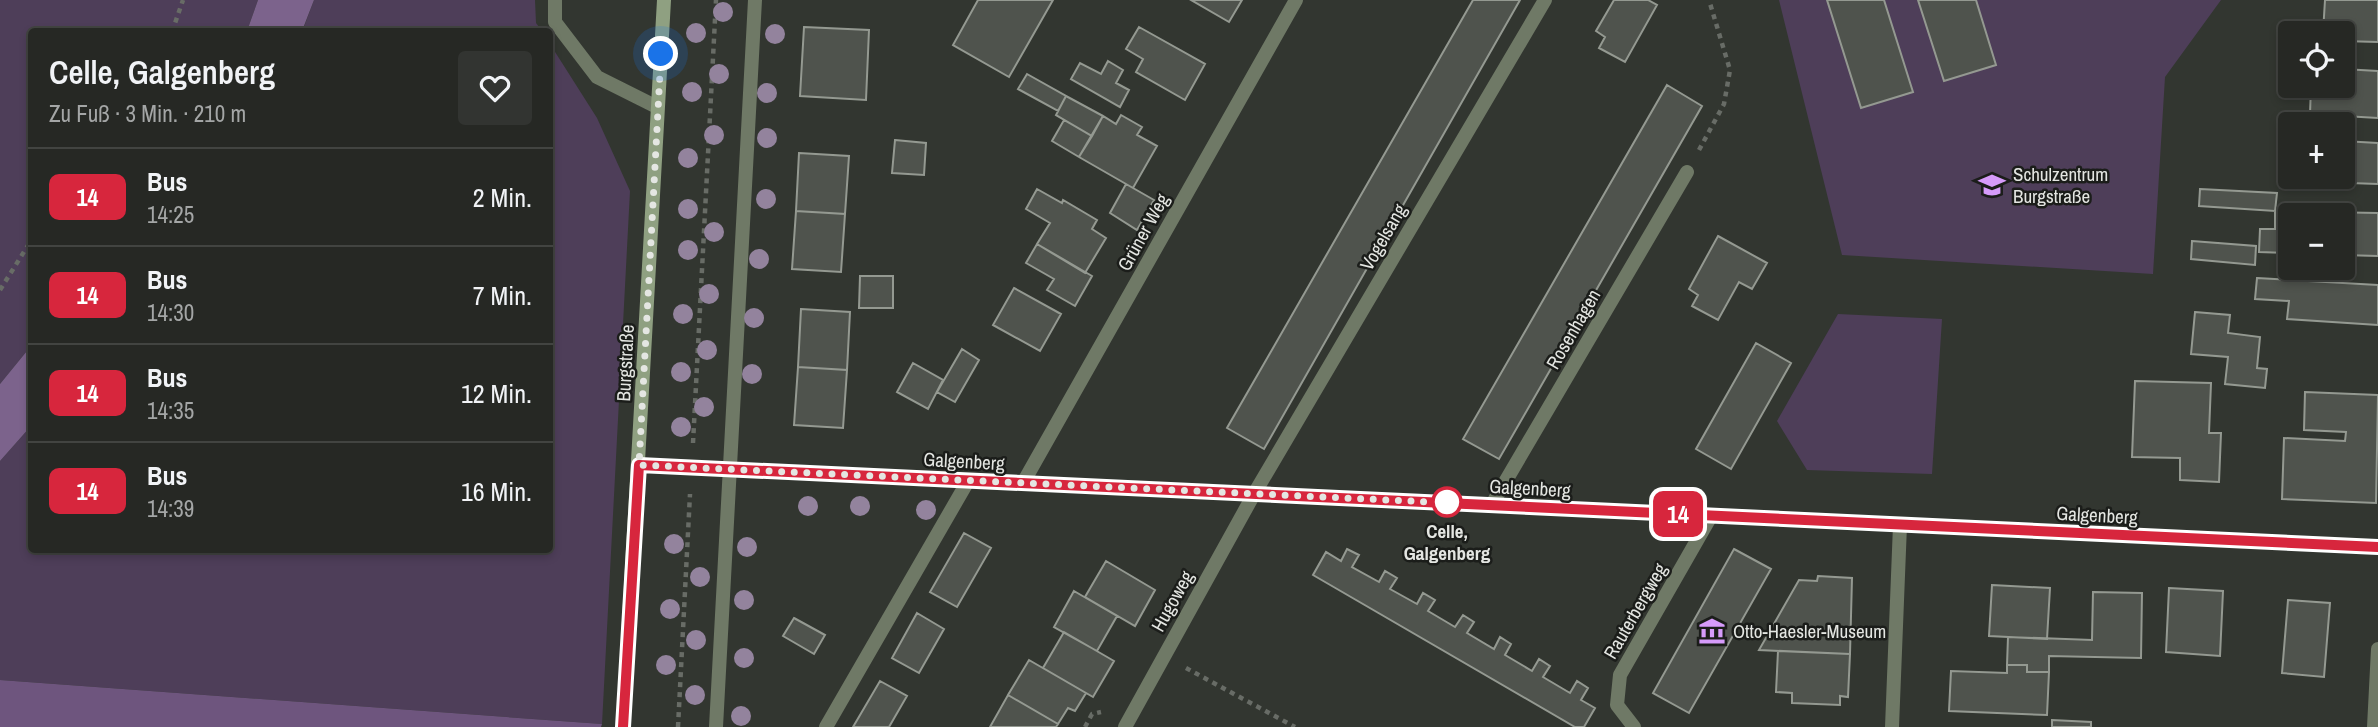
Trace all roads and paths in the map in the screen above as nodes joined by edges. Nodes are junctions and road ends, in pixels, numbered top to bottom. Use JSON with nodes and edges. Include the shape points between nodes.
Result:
{"nodes":[{"id":1,"x":183,"y":0,"type":"edge"},
{"id":2,"x":555,"y":0,"type":"edge"},
{"id":3,"x":664,"y":0,"type":"edge"},
{"id":4,"x":716,"y":0,"type":"edge"},
{"id":5,"x":755,"y":0,"type":"edge"},
{"id":6,"x":1296,"y":0,"type":"edge"},
{"id":7,"x":1545,"y":0,"type":"edge"},
{"id":8,"x":1709,"y":0,"type":"edge"},
{"id":9,"x":173,"y":28,"type":"edge"},
{"id":10,"x":657,"y":107,"type":"junction"},
{"id":11,"x":1687,"y":172,"type":"joint"},
{"id":12,"x":28,"y":245,"type":"edge"},
{"id":13,"x":0,"y":290,"type":"edge"},
{"id":14,"x":639,"y":465,"type":"junction"},
{"id":15,"x":692,"y":468,"type":"junction"},
{"id":16,"x":729,"y":469,"type":"junction"},
{"id":17,"x":968,"y":481,"type":"junction"},
{"id":18,"x":1023,"y":483,"type":"junction"},
{"id":19,"x":1254,"y":494,"type":"junction"},
{"id":20,"x":1491,"y":506,"type":"junction"},
{"id":21,"x":1711,"y":516,"type":"junction"},
{"id":22,"x":1900,"y":525,"type":"junction"},
{"id":23,"x":2378,"y":547,"type":"edge"},
{"id":24,"x":2378,"y":649,"type":"edge"},
{"id":25,"x":1164,"y":656,"type":"junction"},
{"id":26,"x":623,"y":727,"type":"edge"},
{"id":27,"x":678,"y":727,"type":"edge"},
{"id":28,"x":716,"y":727,"type":"edge"},
{"id":29,"x":826,"y":727,"type":"edge"},
{"id":30,"x":1125,"y":727,"type":"edge"},
{"id":31,"x":1295,"y":727,"type":"edge"},
{"id":32,"x":1634,"y":727,"type":"edge"},
{"id":33,"x":1892,"y":727,"type":"edge"},
{"id":34,"x":2374,"y":727,"type":"edge"}],
"edges":[{"from":1,"to":9,"type":"path"},
{"from":2,"to":10,"type":"street","via":[[555,22],[597,76]]},
{"from":3,"to":10,"type":"street","name":"Burgstraße"},
{"from":4,"to":15,"type":"path"},
{"from":5,"to":16,"type":"street"},
{"from":6,"to":18,"type":"street","name":"Grüner Weg"},
{"from":7,"to":19,"type":"street","name":"Vogelsang"},
{"from":8,"to":11,"type":"path","via":[[1731,70],[1724,104]]},
{"from":10,"to":14,"type":"street","name":"Burgstraße"},
{"from":11,"to":20,"type":"street","name":"Rosenhagen"},
{"from":12,"to":13,"type":"path"},
{"from":14,"to":15,"type":"street","name":"Galgenberg"},
{"from":14,"to":26,"type":"street","name":"Burgstraße"},
{"from":15,"to":16,"type":"street","name":"Galgenberg"},
{"from":15,"to":27,"type":"path"},
{"from":16,"to":17,"type":"street","name":"Galgenberg"},
{"from":16,"to":28,"type":"street"},
{"from":17,"to":18,"type":"street","name":"Galgenberg"},
{"from":17,"to":29,"type":"street"},
{"from":18,"to":19,"type":"street","name":"Galgenberg"},
{"from":19,"to":20,"type":"street","name":"Galgenberg"},
{"from":19,"to":25,"type":"street","name":"Hugoweg"},
{"from":20,"to":21,"type":"street","name":"Galgenberg"},
{"from":21,"to":22,"type":"street","name":"Galgenberg"},
{"from":21,"to":32,"type":"street","name":"Rauterbergweg","via":[[1620,675],[1618,705]]},
{"from":22,"to":23,"type":"street","name":"Galgenberg"},
{"from":22,"to":33,"type":"street"},
{"from":24,"to":34,"type":"street"},
{"from":25,"to":30,"type":"street","name":"Hugoweg"},
{"from":25,"to":31,"type":"path"}]}
